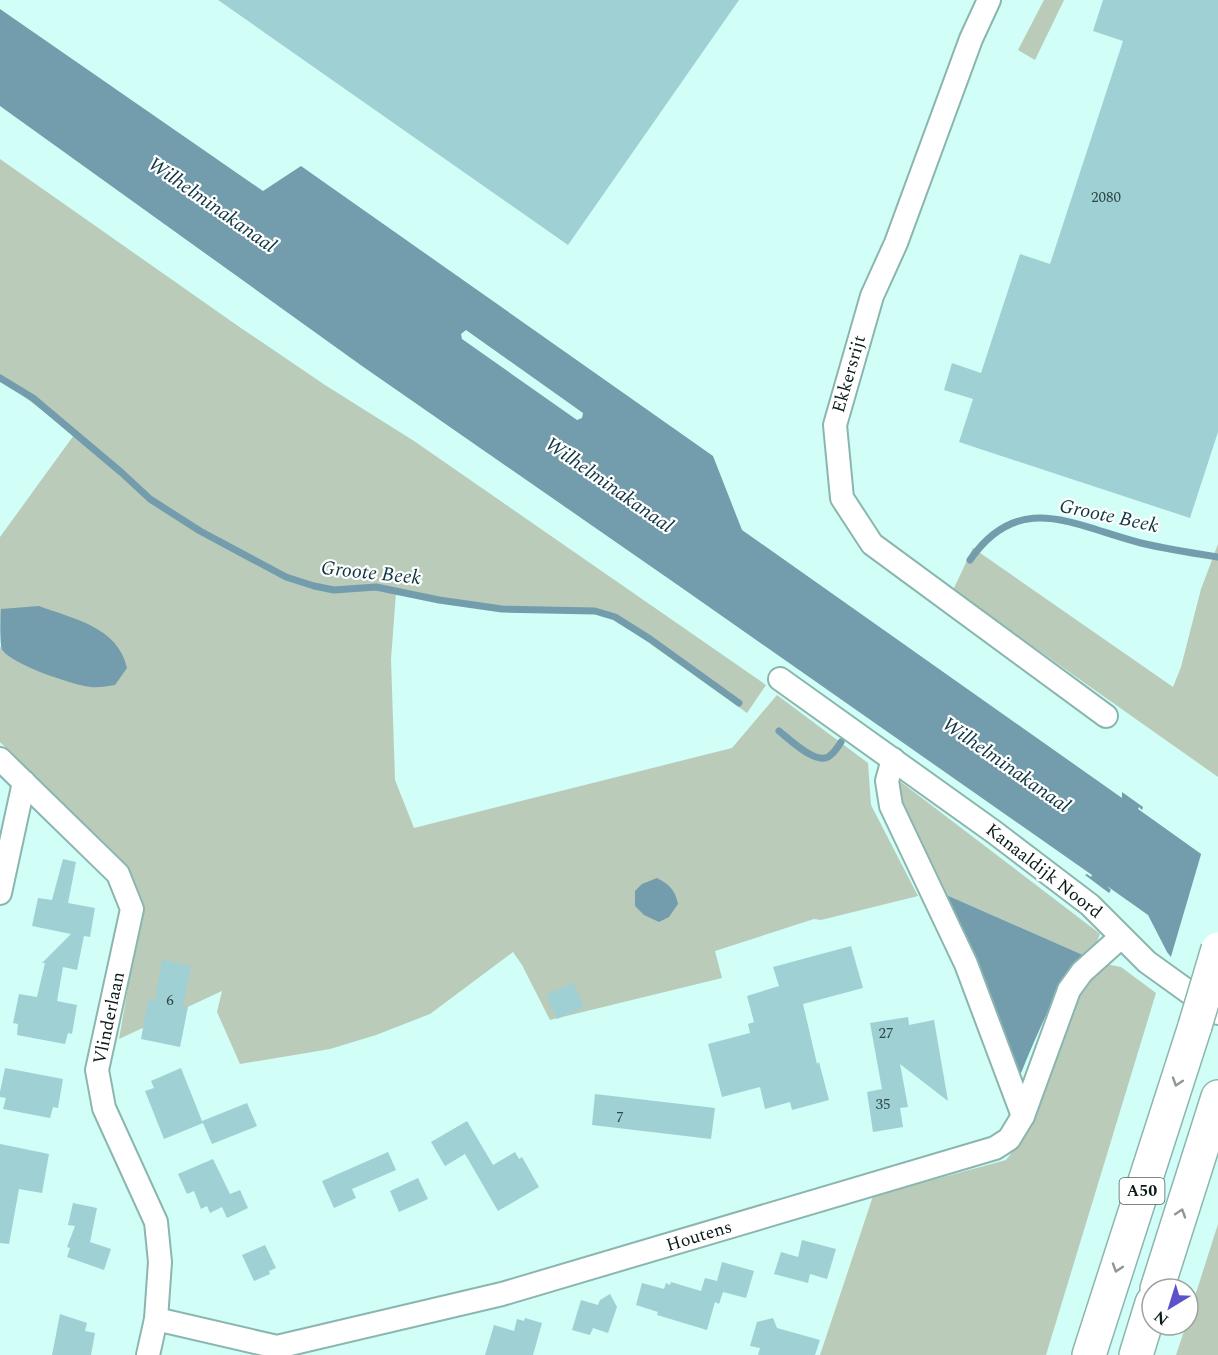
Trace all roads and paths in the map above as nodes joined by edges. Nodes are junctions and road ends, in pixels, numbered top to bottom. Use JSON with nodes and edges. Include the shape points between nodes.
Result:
{"nodes":[{"id":1,"x":989,"y":0,"type":"edge"},
{"id":2,"x":780,"y":680,"type":"dead end"},
{"id":3,"x":1107,"y":716,"type":"dead end"},
{"id":4,"x":0,"y":759,"type":"edge"},
{"id":5,"x":893,"y":759,"type":"junction"},
{"id":6,"x":24,"y":782,"type":"junction"},
{"id":7,"x":0,"y":893,"type":"edge"},
{"id":8,"x":1120,"y":937,"type":"junction"},
{"id":9,"x":1218,"y":949,"type":"edge"},
{"id":10,"x":1206,"y":1020,"type":"edge"},
{"id":11,"x":1218,"y":1097,"type":"edge"},
{"id":12,"x":1023,"y":1116,"type":"junction"},
{"id":13,"x":1161,"y":1277,"type":"edge"},
{"id":14,"x":156,"y":1319,"type":"junction"},
{"id":15,"x":1142,"y":1337,"type":"edge"},
{"id":16,"x":148,"y":1355,"type":"edge"},
{"id":17,"x":1089,"y":1355,"type":"edge"},
{"id":18,"x":1136,"y":1355,"type":"edge"}],
"edges":[{"from":1,"to":3,"type":"street","name":"Ekkersrijt","via":[[872,296],[835,425],[842,498],[872,544]]},
{"from":2,"to":5,"type":"street","name":"Kanaaldijk Noord"},
{"from":4,"to":6,"type":"street","name":"Vlinderlaan"},
{"from":5,"to":8,"type":"street","name":"Kanaaldijk Noord","via":[[1090,905]]},
{"from":5,"to":12,"type":"street","via":[[887,781],[891,806],[966,964]]},
{"from":6,"to":7,"type":"street"},
{"from":6,"to":14,"type":"street","name":"Vlinderlaan","via":[[118,874],[132,909],[97,1070],[104,1108],[156,1222],[160,1262]]},
{"from":8,"to":10,"type":"street","name":"Kanaaldijk Noord"},
{"from":8,"to":12,"type":"street","name":"Houtens","via":[[1082,972],[1069,990]]},
{"from":9,"to":10,"type":"highway","number":"A50","bridge":true},
{"from":10,"to":17,"type":"highway","number":"A50","one_way":true},
{"from":13,"to":11,"type":"highway","number":"A50","one_way":true},
{"from":12,"to":14,"type":"street","name":"Houtens","via":[[1010,1139],[995,1148],[502,1294],[277,1347]]},
{"from":14,"to":16,"type":"street","name":"Vlinderlaan"},
{"from":15,"to":18,"type":"highway"}]}
